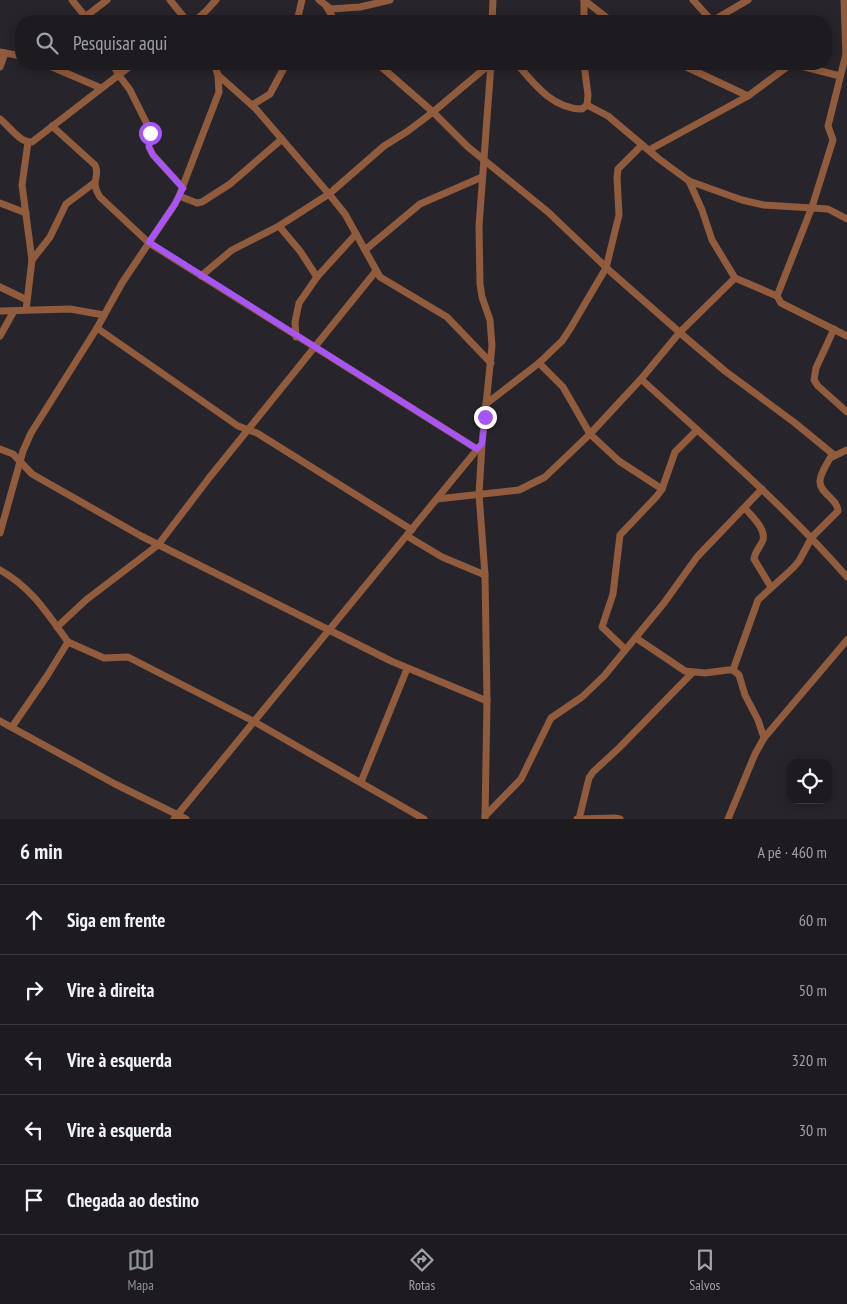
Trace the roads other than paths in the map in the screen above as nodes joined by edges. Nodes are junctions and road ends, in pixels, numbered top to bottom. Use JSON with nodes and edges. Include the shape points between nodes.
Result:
{"nodes":[{"id":1,"x":72,"y":0,"type":"edge"},
{"id":2,"x":107,"y":0,"type":"edge"},
{"id":3,"x":170,"y":0,"type":"edge"},
{"id":4,"x":216,"y":0,"type":"edge"},
{"id":5,"x":302,"y":0,"type":"edge"},
{"id":6,"x":319,"y":0,"type":"edge"},
{"id":7,"x":390,"y":0,"type":"edge"},
{"id":8,"x":493,"y":0,"type":"edge"},
{"id":9,"x":584,"y":0,"type":"edge"},
{"id":10,"x":693,"y":0,"type":"edge"},
{"id":11,"x":748,"y":0,"type":"edge"},
{"id":12,"x":844,"y":0,"type":"edge"},
{"id":13,"x":326,"y":6,"type":"junction"},
{"id":14,"x":84,"y":15,"type":"edge"},
{"id":15,"x":91,"y":15,"type":"edge"},
{"id":16,"x":182,"y":15,"type":"edge"},
{"id":17,"x":204,"y":15,"type":"edge"},
{"id":18,"x":298,"y":15,"type":"edge"},
{"id":19,"x":330,"y":15,"type":"edge"},
{"id":20,"x":492,"y":15,"type":"edge"},
{"id":21,"x":584,"y":15,"type":"edge"},
{"id":22,"x":603,"y":15,"type":"edge"},
{"id":23,"x":707,"y":15,"type":"edge"},
{"id":24,"x":722,"y":15,"type":"edge"},
{"id":25,"x":2,"y":52,"type":"edge"},
{"id":26,"x":846,"y":54,"type":"edge"},
{"id":27,"x":15,"y":55,"type":"edge"},
{"id":28,"x":847,"y":64,"type":"edge"},
{"id":29,"x":0,"y":67,"type":"edge"},
{"id":30,"x":59,"y":70,"type":"edge"},
{"id":31,"x":116,"y":70,"type":"edge"},
{"id":32,"x":124,"y":70,"type":"edge"},
{"id":33,"x":216,"y":70,"type":"edge"},
{"id":34,"x":283,"y":70,"type":"edge"},
{"id":35,"x":385,"y":70,"type":"edge"},
{"id":36,"x":484,"y":70,"type":"edge"},
{"id":37,"x":491,"y":70,"type":"edge"},
{"id":38,"x":522,"y":70,"type":"edge"},
{"id":39,"x":585,"y":70,"type":"edge"},
{"id":40,"x":693,"y":70,"type":"edge"},
{"id":41,"x":784,"y":70,"type":"edge"},
{"id":42,"x":816,"y":70,"type":"edge"},
{"id":43,"x":118,"y":74,"type":"junction"},
{"id":44,"x":218,"y":75,"type":"junction"},
{"id":45,"x":840,"y":76,"type":"junction"},
{"id":46,"x":101,"y":88,"type":"junction"},
{"id":47,"x":748,"y":96,"type":"junction"},
{"id":48,"x":252,"y":105,"type":"junction"},
{"id":49,"x":587,"y":105,"type":"junction"},
{"id":50,"x":433,"y":112,"type":"junction"},
{"id":51,"x":0,"y":119,"type":"edge"},
{"id":52,"x":52,"y":126,"type":"junction"},
{"id":53,"x":282,"y":138,"type":"junction"},
{"id":54,"x":28,"y":142,"type":"junction"},
{"id":55,"x":642,"y":145,"type":"junction"},
{"id":56,"x":649,"y":150,"type":"junction"},
{"id":57,"x":484,"y":161,"type":"junction"},
{"id":58,"x":482,"y":177,"type":"junction"},
{"id":59,"x":689,"y":181,"type":"junction"},
{"id":60,"x":94,"y":183,"type":"junction"},
{"id":61,"x":183,"y":188,"type":"junction"},
{"id":62,"x":329,"y":194,"type":"junction"},
{"id":63,"x":179,"y":196,"type":"junction"},
{"id":64,"x":0,"y":203,"type":"edge"},
{"id":65,"x":812,"y":207,"type":"junction"},
{"id":66,"x":26,"y":213,"type":"junction"},
{"id":67,"x":847,"y":219,"type":"edge"},
{"id":68,"x":278,"y":226,"type":"junction"},
{"id":69,"x":356,"y":234,"type":"junction"},
{"id":70,"x":149,"y":242,"type":"junction"},
{"id":71,"x":365,"y":250,"type":"junction"},
{"id":72,"x":32,"y":260,"type":"junction"},
{"id":73,"x":606,"y":268,"type":"junction"},
{"id":74,"x":376,"y":271,"type":"junction"},
{"id":75,"x":201,"y":276,"type":"junction"},
{"id":76,"x":317,"y":277,"type":"junction"},
{"id":77,"x":735,"y":278,"type":"junction"},
{"id":78,"x":0,"y":287,"type":"edge"},
{"id":79,"x":777,"y":296,"type":"junction"},
{"id":80,"x":27,"y":300,"type":"junction"},
{"id":81,"x":0,"y":310,"type":"edge"},
{"id":82,"x":26,"y":310,"type":"junction"},
{"id":83,"x":14,"y":311,"type":"junction"},
{"id":84,"x":104,"y":315,"type":"junction"},
{"id":85,"x":97,"y":328,"type":"junction"},
{"id":86,"x":834,"y":330,"type":"junction"},
{"id":87,"x":680,"y":332,"type":"junction"},
{"id":88,"x":0,"y":336,"type":"edge"},
{"id":89,"x":296,"y":336,"type":"junction"},
{"id":90,"x":847,"y":336,"type":"edge"},
{"id":91,"x":314,"y":348,"type":"junction"},
{"id":92,"x":491,"y":363,"type":"junction"},
{"id":93,"x":539,"y":363,"type":"junction"},
{"id":94,"x":641,"y":379,"type":"junction"},
{"id":95,"x":486,"y":404,"type":"junction"},
{"id":96,"x":847,"y":412,"type":"edge"},
{"id":97,"x":248,"y":430,"type":"junction"},
{"id":98,"x":697,"y":430,"type":"junction"},
{"id":99,"x":590,"y":434,"type":"junction"},
{"id":100,"x":480,"y":446,"type":"junction"},
{"id":101,"x":0,"y":449,"type":"edge"},
{"id":102,"x":847,"y":450,"type":"edge"},
{"id":103,"x":834,"y":455,"type":"junction"},
{"id":104,"x":20,"y":462,"type":"junction"},
{"id":105,"x":662,"y":489,"type":"junction"},
{"id":106,"x":762,"y":489,"type":"junction"},
{"id":107,"x":479,"y":494,"type":"junction"},
{"id":108,"x":437,"y":499,"type":"junction"},
{"id":109,"x":745,"y":508,"type":"junction"},
{"id":110,"x":412,"y":530,"type":"junction"},
{"id":111,"x":0,"y":533,"type":"edge"},
{"id":112,"x":407,"y":536,"type":"junction"},
{"id":113,"x":812,"y":537,"type":"junction"},
{"id":114,"x":158,"y":545,"type":"junction"},
{"id":115,"x":0,"y":570,"type":"edge"},
{"id":116,"x":485,"y":575,"type":"junction"},
{"id":117,"x":847,"y":576,"type":"edge"},
{"id":118,"x":770,"y":587,"type":"junction"},
{"id":119,"x":56,"y":627,"type":"junction"},
{"id":120,"x":329,"y":630,"type":"junction"},
{"id":121,"x":636,"y":638,"type":"junction"},
{"id":122,"x":847,"y":640,"type":"edge"},
{"id":123,"x":68,"y":642,"type":"junction"},
{"id":124,"x":625,"y":649,"type":"junction"},
{"id":125,"x":407,"y":669,"type":"junction"},
{"id":126,"x":733,"y":670,"type":"junction"},
{"id":127,"x":692,"y":673,"type":"junction"},
{"id":128,"x":487,"y":701,"type":"junction"},
{"id":129,"x":0,"y":721,"type":"edge"},
{"id":130,"x":252,"y":721,"type":"junction"},
{"id":131,"x":12,"y":727,"type":"junction"},
{"id":132,"x":764,"y":738,"type":"junction"},
{"id":133,"x":361,"y":782,"type":"junction"},
{"id":134,"x":176,"y":817,"type":"edge"},
{"id":135,"x":485,"y":817,"type":"edge"},
{"id":136,"x":186,"y":819,"type":"edge"},
{"id":137,"x":424,"y":819,"type":"edge"},
{"id":138,"x":578,"y":819,"type":"edge"},
{"id":139,"x":620,"y":819,"type":"edge"},
{"id":140,"x":728,"y":819,"type":"edge"}],
"edges":[{"from":1,"to":14,"type":"street"},
{"from":2,"to":15,"type":"street"},
{"from":3,"to":16,"type":"street"},
{"from":4,"to":17,"type":"street"},
{"from":5,"to":18,"type":"street"},
{"from":6,"to":13,"type":"street"},
{"from":7,"to":13,"type":"street","via":[[345,9]]},
{"from":8,"to":20,"type":"street"},
{"from":9,"to":21,"type":"street"},
{"from":9,"to":22,"type":"street"},
{"from":10,"to":23,"type":"street"},
{"from":11,"to":24,"type":"street"},
{"from":12,"to":26,"type":"street"},
{"from":13,"to":19,"type":"street"},
{"from":25,"to":27,"type":"street"},
{"from":25,"to":29,"type":"street"},
{"from":26,"to":28,"type":"street"},
{"from":26,"to":45,"type":"street"},
{"from":30,"to":46,"type":"street"},
{"from":31,"to":43,"type":"street"},
{"from":32,"to":43,"type":"street"},
{"from":33,"to":44,"type":"street"},
{"from":34,"to":48,"type":"street","via":[[270,94]]},
{"from":35,"to":50,"type":"street"},
{"from":36,"to":50,"type":"street"},
{"from":37,"to":57,"type":"street"},
{"from":38,"to":49,"type":"street","via":[[540,91],[566,107],[582,109]]},
{"from":39,"to":49,"type":"street"},
{"from":40,"to":47,"type":"street"},
{"from":41,"to":47,"type":"street"},
{"from":42,"to":45,"type":"street"},
{"from":43,"to":46,"type":"street"},
{"from":43,"to":61,"type":"street","via":[[150,128],[149,147],[153,155]]},
{"from":44,"to":48,"type":"street"},
{"from":44,"to":61,"type":"street","via":[[219,92]]},
{"from":45,"to":65,"type":"street","via":[[828,126],[833,140]]},
{"from":46,"to":52,"type":"street"},
{"from":47,"to":56,"type":"street"},
{"from":48,"to":53,"type":"street"},
{"from":49,"to":55,"type":"street","via":[[608,116]]},
{"from":50,"to":57,"type":"street"},
{"from":50,"to":62,"type":"street","via":[[384,146]]},
{"from":51,"to":54,"type":"street"},
{"from":52,"to":54,"type":"street"},
{"from":52,"to":60,"type":"street","via":[[95,165]]},
{"from":53,"to":62,"type":"street"},
{"from":53,"to":63,"type":"street","via":[[230,184],[202,202]]},
{"from":54,"to":66,"type":"street","via":[[22,185]]},
{"from":55,"to":56,"type":"street"},
{"from":55,"to":73,"type":"street","via":[[618,169],[619,215]]},
{"from":56,"to":59,"type":"street"},
{"from":57,"to":58,"type":"street"},
{"from":57,"to":73,"type":"street","via":[[548,212]]},
{"from":58,"to":71,"type":"street","via":[[420,204]]},
{"from":58,"to":92,"type":"street","via":[[480,284],[490,320]]},
{"from":59,"to":65,"type":"street","via":[[764,205]]},
{"from":59,"to":77,"type":"street","via":[[712,240]]},
{"from":60,"to":70,"type":"street","via":[[100,198]]},
{"from":60,"to":72,"type":"street","via":[[66,204],[50,236]]},
{"from":61,"to":63,"type":"street"},
{"from":62,"to":68,"type":"street"},
{"from":62,"to":69,"type":"street"},
{"from":63,"to":70,"type":"street"},
{"from":64,"to":66,"type":"street"},
{"from":65,"to":67,"type":"street","via":[[832,210]]},
{"from":65,"to":79,"type":"street"},
{"from":66,"to":72,"type":"street"},
{"from":68,"to":75,"type":"street","via":[[232,250]]},
{"from":68,"to":76,"type":"street"},
{"from":69,"to":71,"type":"street"},
{"from":69,"to":76,"type":"street"},
{"from":70,"to":75,"type":"street"},
{"from":70,"to":84,"type":"street"},
{"from":71,"to":74,"type":"street"},
{"from":72,"to":80,"type":"street"},
{"from":73,"to":87,"type":"street"},
{"from":73,"to":93,"type":"street","via":[[562,341]]},
{"from":74,"to":91,"type":"street"},
{"from":74,"to":92,"type":"street","via":[[384,280],[447,317]]},
{"from":75,"to":89,"type":"street"},
{"from":76,"to":89,"type":"street","via":[[297,307]]},
{"from":77,"to":79,"type":"street"},
{"from":77,"to":87,"type":"street"},
{"from":78,"to":80,"type":"street"},
{"from":79,"to":86,"type":"street","via":[[781,303]]},
{"from":80,"to":82,"type":"street"},
{"from":81,"to":83,"type":"street"},
{"from":82,"to":83,"type":"street"},
{"from":82,"to":84,"type":"street","via":[[70,309]]},
{"from":83,"to":88,"type":"street"},
{"from":84,"to":85,"type":"street"},
{"from":85,"to":97,"type":"street"},
{"from":85,"to":104,"type":"street","via":[[31,433]]},
{"from":86,"to":90,"type":"street"},
{"from":86,"to":96,"type":"street","via":[[816,368],[814,380]]},
{"from":87,"to":94,"type":"street"},
{"from":87,"to":103,"type":"street"},
{"from":89,"to":91,"type":"street"},
{"from":91,"to":97,"type":"street"},
{"from":91,"to":100,"type":"street"},
{"from":92,"to":95,"type":"street"},
{"from":93,"to":95,"type":"street"},
{"from":93,"to":99,"type":"street","via":[[563,387]]},
{"from":94,"to":98,"type":"street"},
{"from":94,"to":99,"type":"street"},
{"from":95,"to":100,"type":"street"},
{"from":97,"to":110,"type":"street","via":[[257,432]]},
{"from":97,"to":114,"type":"street"},
{"from":98,"to":105,"type":"street","via":[[675,452]]},
{"from":98,"to":106,"type":"street"},
{"from":99,"to":105,"type":"street","via":[[619,460]]},
{"from":99,"to":107,"type":"street","via":[[562,463],[532,485],[519,490]]},
{"from":100,"to":107,"type":"street"},
{"from":100,"to":108,"type":"street"},
{"from":101,"to":104,"type":"street","via":[[13,454]]},
{"from":102,"to":103,"type":"street"},
{"from":103,"to":113,"type":"street","via":[[819,482],[837,505],[838,512]]},
{"from":104,"to":111,"type":"street"},
{"from":104,"to":114,"type":"street","via":[[32,474]]},
{"from":105,"to":124,"type":"street","via":[[620,535],[613,594],[602,627]]},
{"from":106,"to":109,"type":"street"},
{"from":106,"to":113,"type":"street"},
{"from":107,"to":108,"type":"street"},
{"from":107,"to":116,"type":"street"},
{"from":108,"to":110,"type":"street"},
{"from":109,"to":118,"type":"street","via":[[763,533],[754,559]]},
{"from":109,"to":121,"type":"street","via":[[697,557]]},
{"from":110,"to":112,"type":"street"},
{"from":112,"to":116,"type":"street","via":[[442,557]]},
{"from":112,"to":120,"type":"street"},
{"from":113,"to":117,"type":"street"},
{"from":113,"to":118,"type":"street","via":[[799,562]]},
{"from":114,"to":119,"type":"street"},
{"from":114,"to":120,"type":"street"},
{"from":115,"to":119,"type":"street","via":[[36,598]]},
{"from":116,"to":128,"type":"street"},
{"from":118,"to":126,"type":"street","via":[[755,604]]},
{"from":119,"to":123,"type":"street"},
{"from":120,"to":125,"type":"street"},
{"from":120,"to":130,"type":"street"},
{"from":121,"to":124,"type":"street"},
{"from":121,"to":127,"type":"street","via":[[681,670]]},
{"from":122,"to":132,"type":"street"},
{"from":123,"to":130,"type":"street","via":[[104,658],[128,657]]},
{"from":123,"to":131,"type":"street"},
{"from":124,"to":135,"type":"street","via":[[591,689],[550,718],[521,779]]},
{"from":125,"to":128,"type":"street"},
{"from":125,"to":133,"type":"street"},
{"from":126,"to":127,"type":"street"},
{"from":126,"to":132,"type":"street","via":[[742,680],[745,695]]},
{"from":127,"to":138,"type":"street","via":[[593,772]]},
{"from":128,"to":135,"type":"street"},
{"from":129,"to":131,"type":"street"},
{"from":130,"to":133,"type":"street"},
{"from":130,"to":134,"type":"street"},
{"from":131,"to":134,"type":"street"},
{"from":132,"to":140,"type":"street"},
{"from":133,"to":137,"type":"street"},
{"from":134,"to":136,"type":"street"},
{"from":138,"to":139,"type":"street"}]}
